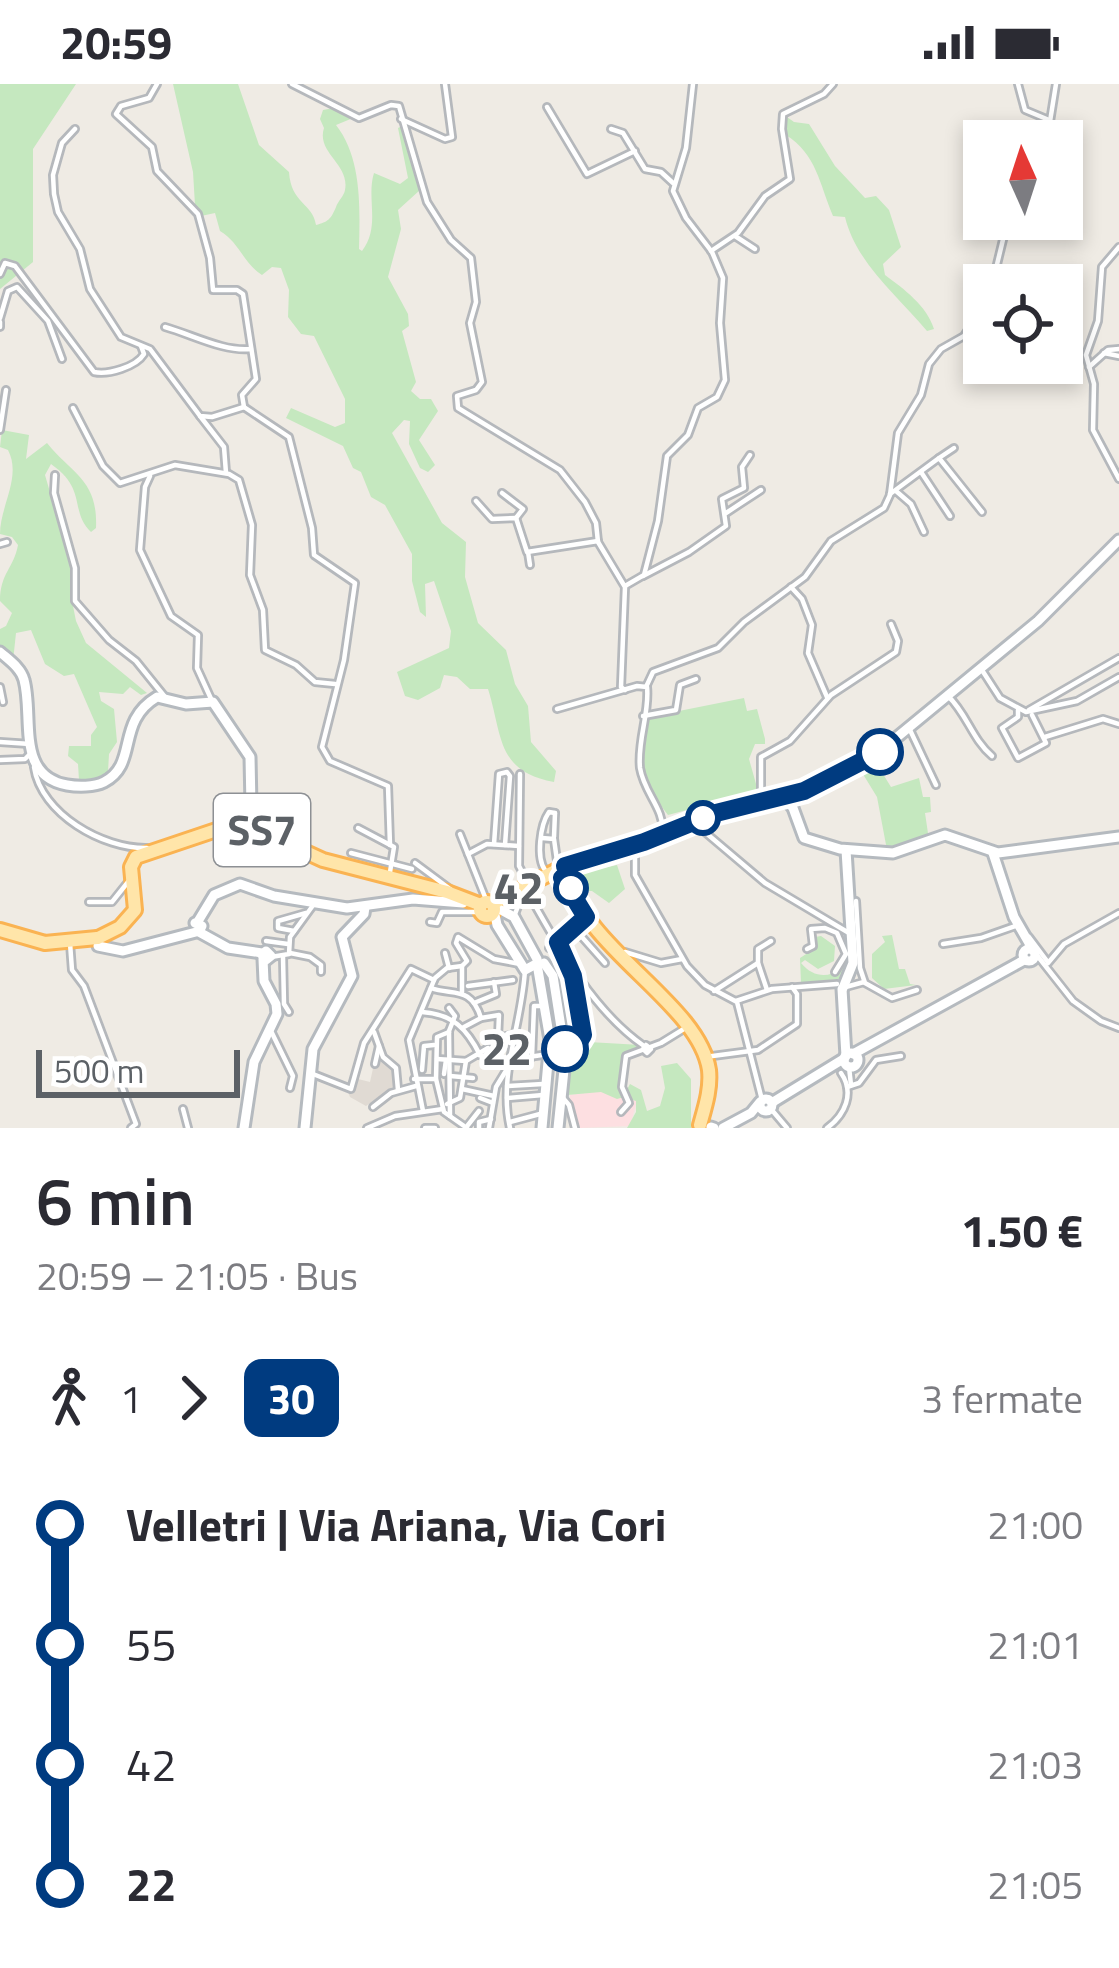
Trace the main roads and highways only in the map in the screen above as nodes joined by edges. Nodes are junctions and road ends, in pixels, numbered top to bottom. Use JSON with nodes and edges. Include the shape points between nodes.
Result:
{"nodes":[{"id":1,"x":1119,"y":540,"type":"edge"},
{"id":2,"x":0,"y":652,"type":"edge"},
{"id":3,"x":6,"y":664,"type":"edge"},
{"id":4,"x":783,"y":797,"type":"junction"},
{"id":5,"x":247,"y":820,"type":"junction"},
{"id":6,"x":1119,"y":837,"type":"edge"},
{"id":7,"x":846,"y":850,"type":"junction"},
{"id":8,"x":993,"y":853,"type":"junction"},
{"id":9,"x":561,"y":873,"type":"junction"},
{"id":10,"x":484,"y":907,"type":"junction"},
{"id":11,"x":371,"y":909,"type":"junction"},
{"id":12,"x":198,"y":927,"type":"junction"},
{"id":13,"x":0,"y":930,"type":"edge"},
{"id":14,"x":102,"y":942,"type":"junction"},
{"id":15,"x":539,"y":962,"type":"junction"},
{"id":16,"x":849,"y":1061,"type":"junction"},
{"id":17,"x":544,"y":1124,"type":"edge"},
{"id":18,"x":712,"y":1125,"type":"edge"},
{"id":19,"x":559,"y":1126,"type":"edge"},
{"id":20,"x":244,"y":1128,"type":"edge"},
{"id":21,"x":305,"y":1128,"type":"edge"}],
"edges":[{"from":1,"to":4,"type":"main road","via":[[910,730]]},
{"from":2,"to":3,"type":"main road"},
{"from":3,"to":5,"type":"main road","via":[[25,682],[31,752],[48,777],[64,784],[105,781],[121,764],[136,713],[152,700],[214,704],[249,754]]},
{"from":4,"to":7,"type":"main road","via":[[804,838]]},
{"from":4,"to":9,"type":"main road"},
{"from":5,"to":10,"type":"main road","number":"SS7","via":[[316,858],[439,885]]},
{"from":5,"to":14,"type":"main road","number":"SS7","via":[[134,859],[134,913]]},
{"from":6,"to":8,"type":"main road"},
{"from":7,"to":8,"type":"main road","via":[[903,852],[947,836]]},
{"from":7,"to":16,"type":"main road","via":[[852,937],[841,986]]},
{"from":8,"to":16,"type":"main road","via":[[1032,953]]},
{"from":9,"to":10,"type":"main road"},
{"from":9,"to":18,"type":"main road","via":[[586,917],[705,1057]]},
{"from":10,"to":11,"type":"main road","via":[[429,899]]},
{"from":10,"to":15,"type":"main road","via":[[506,909]]},
{"from":10,"to":15,"type":"main road","via":[[522,967]]},
{"from":11,"to":12,"type":"main road","via":[[312,908],[238,884],[214,895]]},
{"from":11,"to":21,"type":"main road","via":[[342,938],[351,979],[317,1037]]},
{"from":12,"to":14,"type":"main road","via":[[128,950]]},
{"from":12,"to":20,"type":"main road","via":[[228,948],[270,957],[265,983],[278,1008],[253,1066]]},
{"from":13,"to":14,"type":"main road","via":[[36,942]]},
{"from":15,"to":17,"type":"main road"},
{"from":15,"to":19,"type":"main road","via":[[553,976],[566,1039]]},
{"from":16,"to":18,"type":"main road"},
{"from":17,"to":19,"type":"main road"}]}
